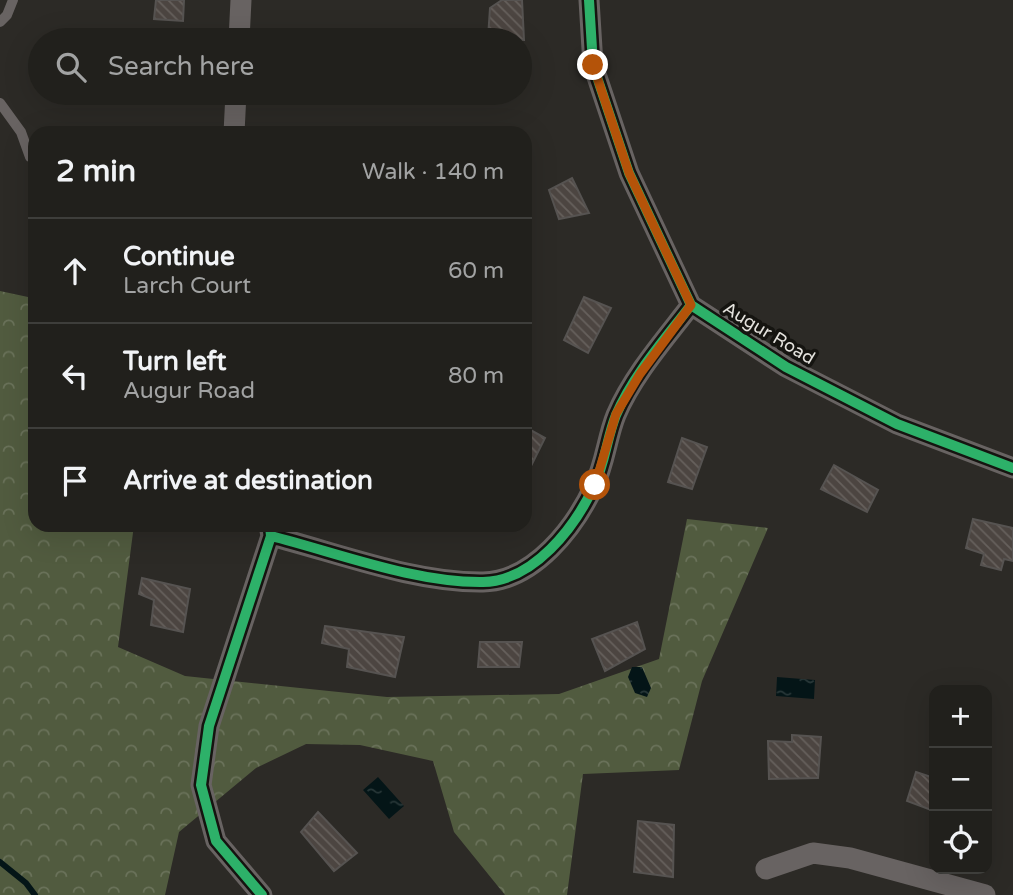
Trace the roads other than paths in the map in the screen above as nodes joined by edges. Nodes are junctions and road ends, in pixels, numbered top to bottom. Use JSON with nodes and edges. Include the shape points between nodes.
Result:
{"nodes":[{"id":1,"x":13,"y":0,"type":"edge"},
{"id":2,"x":241,"y":0,"type":"edge"},
{"id":3,"x":589,"y":0,"type":"edge"},
{"id":4,"x":0,"y":22,"type":"edge"},
{"id":5,"x":240,"y":28,"type":"edge"},
{"id":6,"x":0,"y":103,"type":"edge"},
{"id":7,"x":235,"y":105,"type":"edge"},
{"id":8,"x":234,"y":126,"type":"edge"},
{"id":9,"x":28,"y":152,"type":"edge"},
{"id":10,"x":691,"y":305,"type":"junction"},
{"id":11,"x":1013,"y":468,"type":"edge"},
{"id":12,"x":269,"y":532,"type":"edge"},
{"id":13,"x":277,"y":532,"type":"edge"},
{"id":14,"x":766,"y":869,"type":"dead end"},
{"id":15,"x":262,"y":895,"type":"edge"},
{"id":16,"x":985,"y":895,"type":"edge"}],
"edges":[{"from":1,"to":4,"type":"lane"},
{"from":2,"to":5,"type":"street"},
{"from":3,"to":10,"type":"street","via":[[593,65],[629,173]]},
{"from":6,"to":9,"type":"lane","via":[[21,132]]},
{"from":7,"to":8,"type":"street"},
{"from":10,"to":11,"type":"street","name":"Augur Road","via":[[786,366],[897,424]]},
{"from":10,"to":13,"type":"street","via":[[616,414],[595,485],[565,534],[524,571],[486,582],[433,578]]},
{"from":12,"to":15,"type":"street","via":[[209,726],[201,785],[216,841]]},
{"from":14,"to":16,"type":"street","via":[[813,853],[850,858]]}]}
